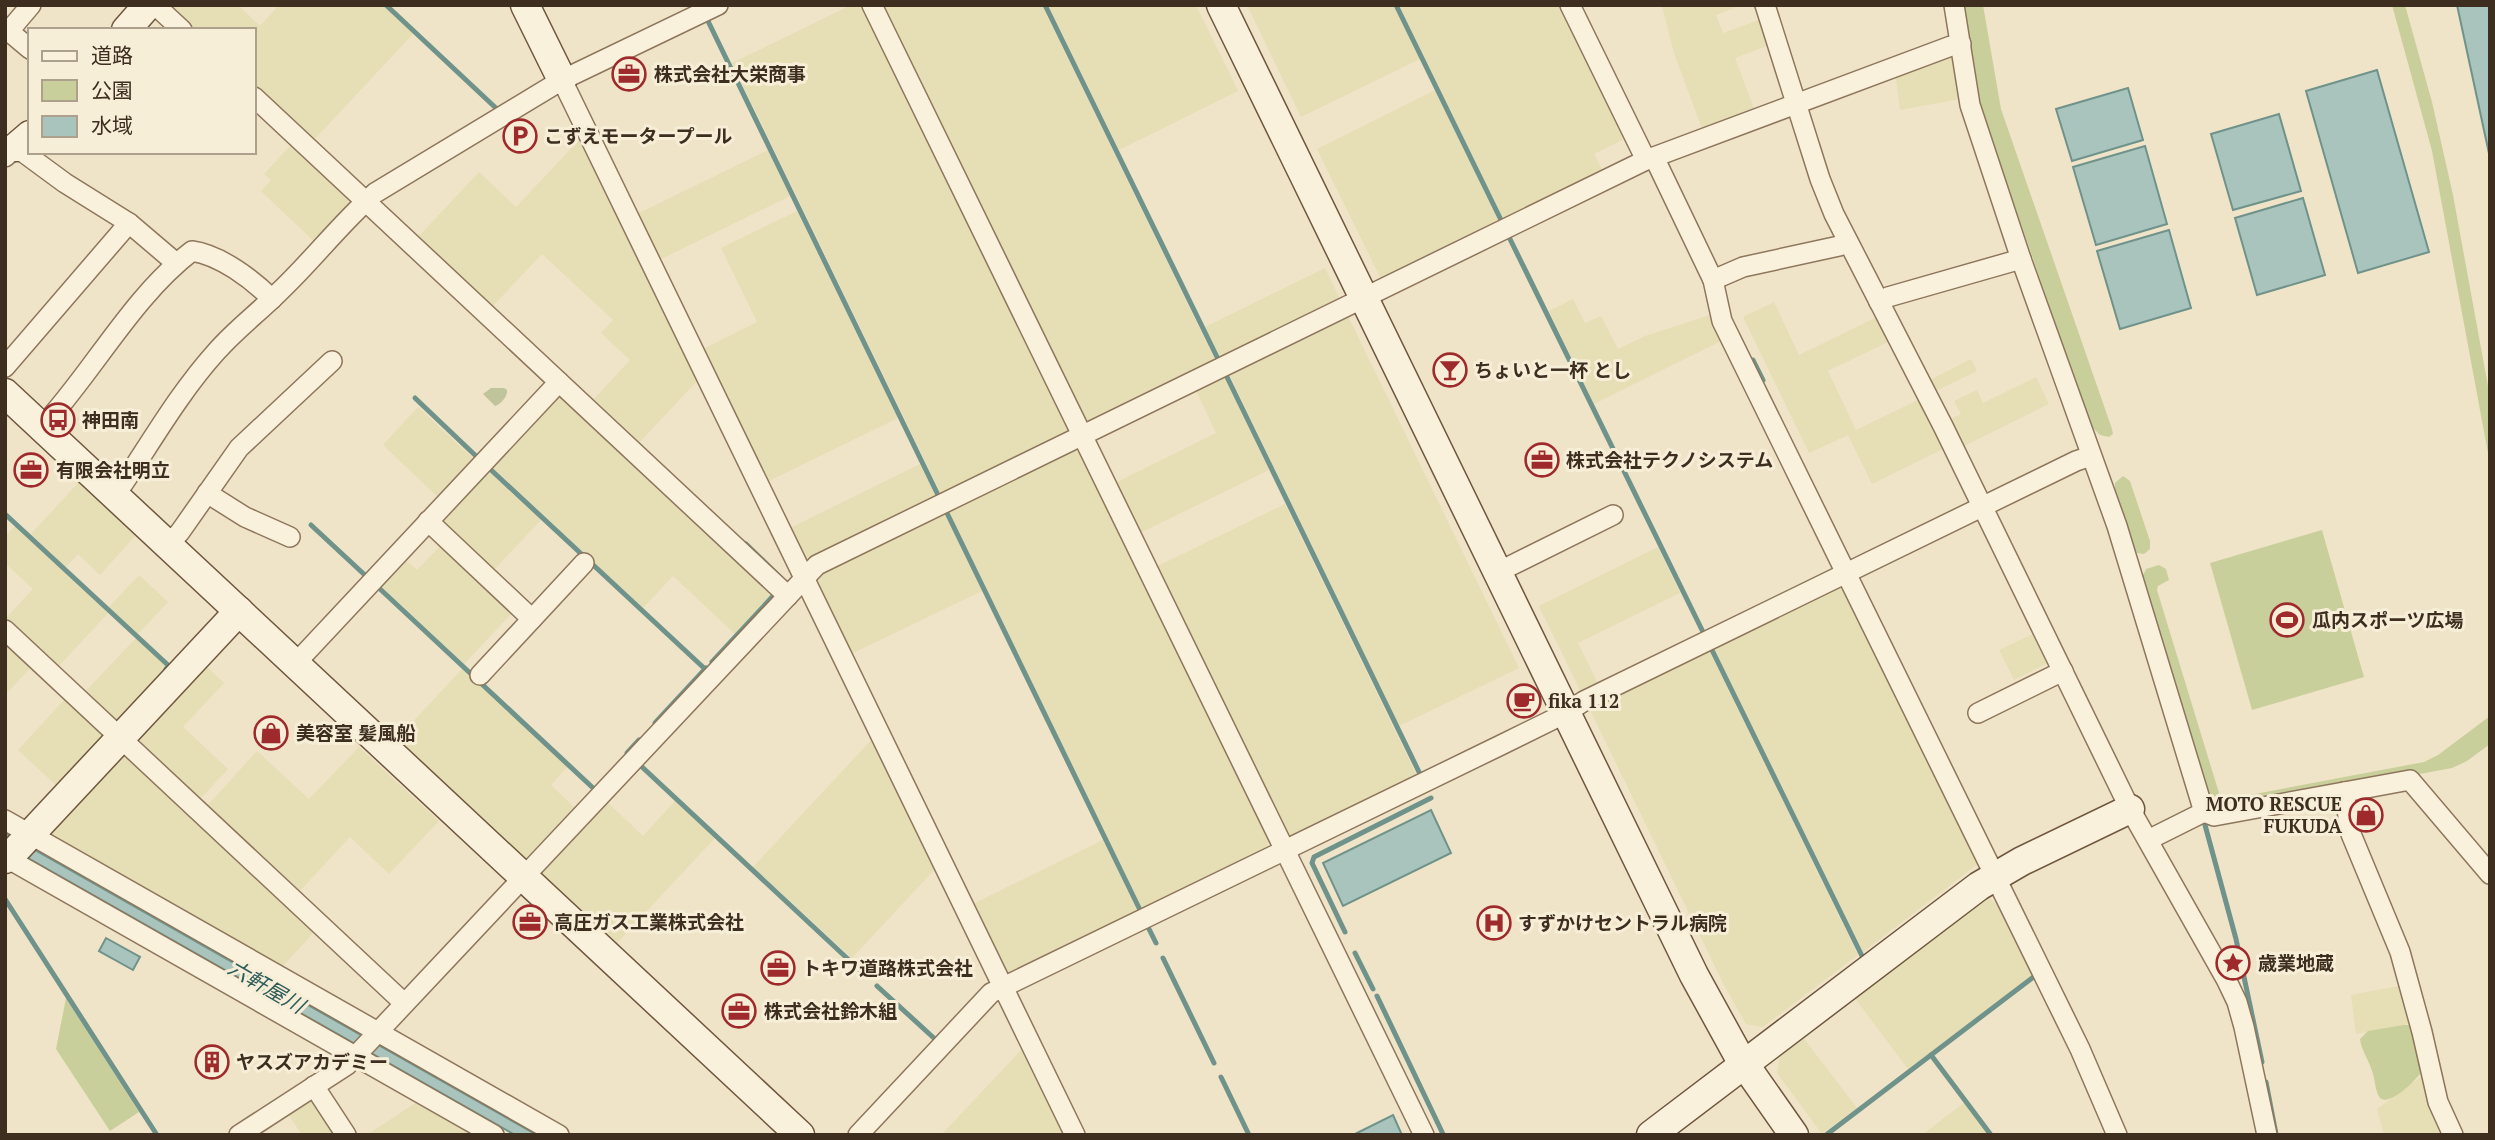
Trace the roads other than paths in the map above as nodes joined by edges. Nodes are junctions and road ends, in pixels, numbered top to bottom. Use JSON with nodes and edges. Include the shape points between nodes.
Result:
{"nodes":[{"id":1,"x":31,"y":5,"type":"edge"},
{"id":2,"x":148,"y":5,"type":"edge"},
{"id":3,"x":155,"y":5,"type":"edge"},
{"id":4,"x":525,"y":5,"type":"edge"},
{"id":5,"x":718,"y":5,"type":"edge"},
{"id":6,"x":872,"y":5,"type":"edge"},
{"id":7,"x":1222,"y":5,"type":"edge"},
{"id":8,"x":1570,"y":5,"type":"edge"},
{"id":9,"x":1765,"y":5,"type":"edge"},
{"id":10,"x":1954,"y":5,"type":"edge"},
{"id":11,"x":129,"y":28,"type":"edge"},
{"id":12,"x":180,"y":28,"type":"edge"},
{"id":13,"x":7,"y":30,"type":"edge"},
{"id":14,"x":1961,"y":44,"type":"junction"},
{"id":15,"x":28,"y":47,"type":"edge"},
{"id":16,"x":562,"y":80,"type":"junction"},
{"id":17,"x":256,"y":99,"type":"edge"},
{"id":18,"x":1796,"y":104,"type":"junction"},
{"id":19,"x":17,"y":146,"type":"edge"},
{"id":20,"x":1650,"y":158,"type":"junction"},
{"id":21,"x":365,"y":202,"type":"junction"},
{"id":22,"x":129,"y":223,"type":"junction"},
{"id":23,"x":1848,"y":242,"type":"junction"},
{"id":24,"x":2021,"y":259,"type":"junction"},
{"id":25,"x":176,"y":263,"type":"junction"},
{"id":26,"x":1713,"y":280,"type":"junction"},
{"id":27,"x":1364,"y":298,"type":"junction"},
{"id":28,"x":272,"y":299,"type":"junction"},
{"id":29,"x":1879,"y":302,"type":"junction"},
{"id":30,"x":332,"y":361,"type":"dead end"},
{"id":31,"x":5,"y":367,"type":"edge"},
{"id":32,"x":559,"y":382,"type":"junction"},
{"id":33,"x":5,"y":394,"type":"edge"},
{"id":34,"x":42,"y":427,"type":"junction"},
{"id":35,"x":1082,"y":435,"type":"junction"},
{"id":36,"x":2091,"y":456,"type":"junction"},
{"id":37,"x":206,"y":493,"type":"junction"},
{"id":38,"x":114,"y":494,"type":"junction"},
{"id":39,"x":1982,"y":507,"type":"junction"},
{"id":40,"x":1613,"y":515,"type":"dead end"},
{"id":41,"x":428,"y":521,"type":"junction"},
{"id":42,"x":290,"y":537,"type":"dead end"},
{"id":43,"x":168,"y":545,"type":"junction"},
{"id":44,"x":584,"y":563,"type":"dead end"},
{"id":45,"x":1498,"y":572,"type":"junction"},
{"id":46,"x":1846,"y":573,"type":"junction"},
{"id":47,"x":804,"y":579,"type":"junction"},
{"id":48,"x":788,"y":596,"type":"junction"},
{"id":49,"x":239,"y":611,"type":"junction"},
{"id":50,"x":532,"y":619,"type":"junction"},
{"id":51,"x":5,"y":630,"type":"edge"},
{"id":52,"x":295,"y":664,"type":"junction"},
{"id":53,"x":2063,"y":671,"type":"junction"},
{"id":54,"x":480,"y":675,"type":"dead end"},
{"id":55,"x":1566,"y":713,"type":"junction"},
{"id":56,"x":1978,"y":713,"type":"dead end"},
{"id":57,"x":120,"y":738,"type":"junction"},
{"id":58,"x":2344,"y":792,"type":"junction"},
{"id":59,"x":2130,"y":809,"type":"junction"},
{"id":60,"x":2204,"y":812,"type":"junction"},
{"id":61,"x":5,"y":821,"type":"edge"},
{"id":62,"x":2148,"y":840,"type":"junction"},
{"id":63,"x":14,"y":850,"type":"edge"},
{"id":64,"x":1285,"y":850,"type":"junction"},
{"id":65,"x":2490,"y":874,"type":"edge"},
{"id":66,"x":523,"y":876,"type":"junction"},
{"id":67,"x":1995,"y":877,"type":"junction"},
{"id":68,"x":1003,"y":987,"type":"junction"},
{"id":69,"x":404,"y":1003,"type":"junction"},
{"id":70,"x":376,"y":1033,"type":"junction"},
{"id":71,"x":356,"y":1054,"type":"junction"},
{"id":72,"x":1744,"y":1064,"type":"junction"},
{"id":73,"x":314,"y":1086,"type":"junction"},
{"id":74,"x":239,"y":1135,"type":"edge"},
{"id":75,"x":346,"y":1135,"type":"edge"},
{"id":76,"x":494,"y":1135,"type":"edge"},
{"id":77,"x":559,"y":1135,"type":"edge"},
{"id":78,"x":800,"y":1135,"type":"edge"},
{"id":79,"x":858,"y":1135,"type":"edge"},
{"id":80,"x":1075,"y":1135,"type":"edge"},
{"id":81,"x":1424,"y":1135,"type":"edge"},
{"id":82,"x":1651,"y":1135,"type":"edge"},
{"id":83,"x":1794,"y":1135,"type":"edge"},
{"id":84,"x":2117,"y":1135,"type":"edge"},
{"id":85,"x":2267,"y":1135,"type":"edge"},
{"id":86,"x":2453,"y":1135,"type":"edge"}],
"edges":[{"from":1,"to":13,"type":"street"},
{"from":2,"to":11,"type":"street"},
{"from":3,"to":12,"type":"street"},
{"from":4,"to":16,"type":"street"},
{"from":5,"to":16,"type":"street"},
{"from":6,"to":35,"type":"street"},
{"from":7,"to":27,"type":"street"},
{"from":8,"to":20,"type":"street"},
{"from":9,"to":18,"type":"street"},
{"from":10,"to":14,"type":"street"},
{"from":13,"to":15,"type":"street"},
{"from":14,"to":18,"type":"street"},
{"from":14,"to":24,"type":"street","via":[[1970,105]]},
{"from":16,"to":21,"type":"street"},
{"from":16,"to":47,"type":"street"},
{"from":17,"to":21,"type":"street"},
{"from":18,"to":20,"type":"street"},
{"from":18,"to":23,"type":"street","via":[[1826,197]]},
{"from":19,"to":22,"type":"street"},
{"from":20,"to":26,"type":"street"},
{"from":20,"to":27,"type":"street"},
{"from":21,"to":28,"type":"street"},
{"from":21,"to":32,"type":"street"},
{"from":22,"to":25,"type":"street"},
{"from":22,"to":31,"type":"street"},
{"from":23,"to":26,"type":"street","via":[[1743,267]]},
{"from":23,"to":29,"type":"street"},
{"from":24,"to":29,"type":"street"},
{"from":24,"to":36,"type":"street"},
{"from":25,"to":28,"type":"street","via":[[192,251],[205,253]]},
{"from":25,"to":34,"type":"street","via":[[106,343]]},
{"from":26,"to":46,"type":"street","via":[[1722,321]]},
{"from":27,"to":35,"type":"street"},
{"from":27,"to":45,"type":"street"},
{"from":28,"to":38,"type":"street","via":[[237,329],[201,370]]},
{"from":29,"to":39,"type":"street"},
{"from":30,"to":37,"type":"street","via":[[250,436]]},
{"from":32,"to":41,"type":"street"},
{"from":32,"to":48,"type":"street"},
{"from":33,"to":34,"type":"street"},
{"from":34,"to":38,"type":"street"},
{"from":35,"to":47,"type":"street","via":[[817,565]]},
{"from":35,"to":64,"type":"street"},
{"from":36,"to":39,"type":"street"},
{"from":36,"to":60,"type":"street","via":[[2117,526]]},
{"from":37,"to":42,"type":"street"},
{"from":37,"to":43,"type":"street"},
{"from":38,"to":43,"type":"street"},
{"from":39,"to":46,"type":"street"},
{"from":39,"to":53,"type":"street"},
{"from":40,"to":45,"type":"street"},
{"from":41,"to":50,"type":"street"},
{"from":41,"to":52,"type":"street"},
{"from":43,"to":49,"type":"street"},
{"from":44,"to":50,"type":"street"},
{"from":45,"to":55,"type":"street"},
{"from":46,"to":55,"type":"street"},
{"from":46,"to":67,"type":"street"},
{"from":47,"to":48,"type":"street"},
{"from":47,"to":68,"type":"street"},
{"from":48,"to":66,"type":"street"},
{"from":49,"to":52,"type":"street"},
{"from":49,"to":57,"type":"street"},
{"from":50,"to":54,"type":"street"},
{"from":51,"to":57,"type":"street"},
{"from":52,"to":66,"type":"street"},
{"from":53,"to":56,"type":"street"},
{"from":53,"to":59,"type":"street"},
{"from":55,"to":64,"type":"street"},
{"from":55,"to":72,"type":"street","via":[[1694,975]]},
{"from":57,"to":63,"type":"street"},
{"from":57,"to":69,"type":"street"},
{"from":58,"to":60,"type":"street","via":[[2214,816]]},
{"from":58,"to":65,"type":"street","via":[[2410,780]]},
{"from":58,"to":86,"type":"street","via":[[2351,834],[2400,952],[2438,1102]]},
{"from":59,"to":62,"type":"street"},
{"from":59,"to":67,"type":"street"},
{"from":60,"to":62,"type":"street"},
{"from":61,"to":63,"type":"street"},
{"from":62,"to":85,"type":"street","via":[[2237,1002]]},
{"from":63,"to":70,"type":"street"},
{"from":63,"to":71,"type":"street"},
{"from":64,"to":68,"type":"street"},
{"from":64,"to":81,"type":"street"},
{"from":66,"to":69,"type":"street"},
{"from":66,"to":78,"type":"street"},
{"from":67,"to":72,"type":"street"},
{"from":67,"to":84,"type":"street"},
{"from":68,"to":79,"type":"street","via":[[991,993]]},
{"from":68,"to":80,"type":"street"},
{"from":69,"to":70,"type":"street"},
{"from":70,"to":71,"type":"street"},
{"from":70,"to":77,"type":"street"},
{"from":71,"to":73,"type":"street"},
{"from":71,"to":76,"type":"street"},
{"from":72,"to":82,"type":"street"},
{"from":72,"to":83,"type":"street"},
{"from":73,"to":74,"type":"street"},
{"from":73,"to":75,"type":"street"}]}
